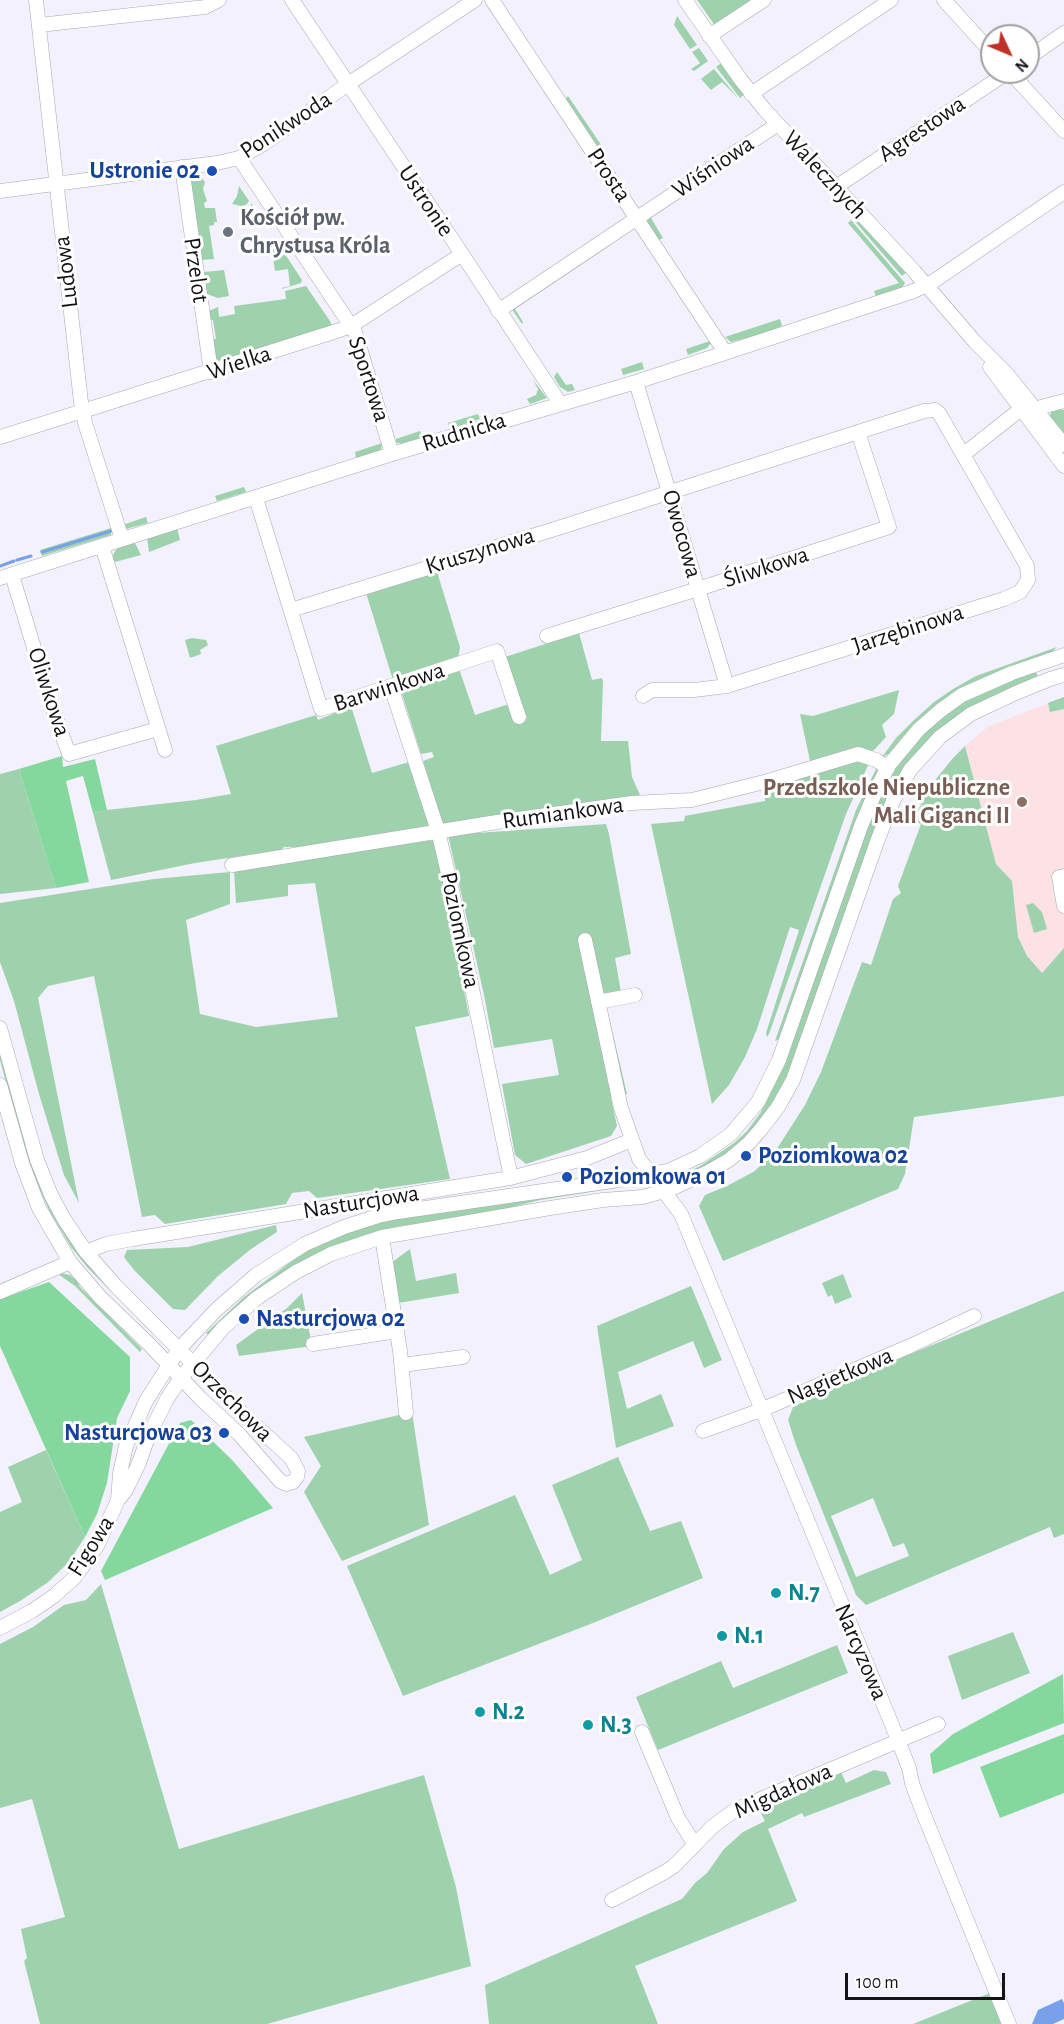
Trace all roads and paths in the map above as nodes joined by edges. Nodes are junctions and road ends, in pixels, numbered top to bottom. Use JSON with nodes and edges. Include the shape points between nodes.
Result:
{"nodes":[{"id":1,"x":36,"y":0,"type":"edge"},
{"id":2,"x":219,"y":0,"type":"edge"},
{"id":3,"x":292,"y":0,"type":"edge"},
{"id":4,"x":475,"y":0,"type":"edge"},
{"id":5,"x":492,"y":0,"type":"edge"},
{"id":6,"x":685,"y":0,"type":"edge"},
{"id":7,"x":764,"y":0,"type":"edge"},
{"id":8,"x":891,"y":0,"type":"edge"},
{"id":9,"x":944,"y":0,"type":"edge"},
{"id":10,"x":39,"y":26,"type":"junction"},
{"id":11,"x":1064,"y":33,"type":"edge"},
{"id":12,"x":709,"y":36,"type":"junction"},
{"id":13,"x":980,"y":39,"type":"edge"},
{"id":14,"x":1040,"y":50,"type":"edge"},
{"id":15,"x":348,"y":84,"type":"junction"},
{"id":16,"x":991,"y":84,"type":"edge"},
{"id":17,"x":1020,"y":84,"type":"edge"},
{"id":18,"x":751,"y":94,"type":"junction"},
{"id":19,"x":778,"y":124,"type":"junction"},
{"id":20,"x":1064,"y":130,"type":"edge"},
{"id":21,"x":239,"y":158,"type":"junction"},
{"id":22,"x":182,"y":167,"type":"junction"},
{"id":23,"x":56,"y":184,"type":"junction"},
{"id":24,"x":836,"y":187,"type":"junction"},
{"id":25,"x":0,"y":191,"type":"edge"},
{"id":26,"x":1064,"y":192,"type":"edge"},
{"id":27,"x":638,"y":217,"type":"junction"},
{"id":28,"x":462,"y":254,"type":"junction"},
{"id":29,"x":927,"y":285,"type":"junction"},
{"id":30,"x":498,"y":311,"type":"junction"},
{"id":31,"x":351,"y":326,"type":"junction"},
{"id":32,"x":725,"y":352,"type":"junction"},
{"id":33,"x":211,"y":372,"type":"junction"},
{"id":34,"x":636,"y":382,"type":"junction"},
{"id":35,"x":1064,"y":400,"type":"edge"},
{"id":36,"x":558,"y":404,"type":"junction"},
{"id":37,"x":1028,"y":409,"type":"junction"},
{"id":38,"x":83,"y":411,"type":"junction"},
{"id":39,"x":858,"y":432,"type":"junction"},
{"id":40,"x":0,"y":437,"type":"edge"},
{"id":41,"x":1064,"y":445,"type":"edge"},
{"id":42,"x":392,"y":454,"type":"junction"},
{"id":43,"x":964,"y":454,"type":"junction"},
{"id":44,"x":1064,"y":466,"type":"edge"},
{"id":45,"x":670,"y":492,"type":"junction"},
{"id":46,"x":256,"y":498,"type":"junction"},
{"id":47,"x":122,"y":539,"type":"junction"},
{"id":48,"x":102,"y":546,"type":"junction"},
{"id":49,"x":6,"y":577,"type":"edge"},
{"id":50,"x":698,"y":589,"type":"junction"},
{"id":51,"x":291,"y":610,"type":"junction"},
{"id":52,"x":547,"y":636,"type":"dead end"},
{"id":53,"x":1064,"y":655,"type":"edge"},
{"id":54,"x":1064,"y":675,"type":"edge"},
{"id":55,"x":727,"y":686,"type":"junction"},
{"id":56,"x":391,"y":687,"type":"junction"},
{"id":57,"x":643,"y":696,"type":"dead end"},
{"id":58,"x":519,"y":717,"type":"dead end"},
{"id":59,"x":158,"y":729,"type":"junction"},
{"id":60,"x":165,"y":750,"type":"dead end"},
{"id":61,"x":888,"y":768,"type":"junction"},
{"id":62,"x":438,"y":831,"type":"junction"},
{"id":63,"x":232,"y":865,"type":"dead end"},
{"id":64,"x":1064,"y":876,"type":"edge"},
{"id":65,"x":1064,"y":906,"type":"edge"},
{"id":66,"x":585,"y":939,"type":"dead end"},
{"id":67,"x":635,"y":994,"type":"dead end"},
{"id":68,"x":598,"y":1002,"type":"junction"},
{"id":69,"x":0,"y":1028,"type":"edge"},
{"id":70,"x":0,"y":1085,"type":"edge"},
{"id":71,"x":632,"y":1140,"type":"junction"},
{"id":72,"x":649,"y":1173,"type":"junction"},
{"id":73,"x":512,"y":1178,"type":"junction"},
{"id":74,"x":664,"y":1191,"type":"junction"},
{"id":75,"x":382,"y":1237,"type":"junction"},
{"id":76,"x":86,"y":1252,"type":"junction"},
{"id":77,"x":70,"y":1262,"type":"junction"},
{"id":78,"x":0,"y":1292,"type":"edge"},
{"id":79,"x":974,"y":1316,"type":"dead end"},
{"id":80,"x":397,"y":1331,"type":"junction"},
{"id":81,"x":313,"y":1344,"type":"dead end"},
{"id":82,"x":179,"y":1349,"type":"junction"},
{"id":83,"x":463,"y":1357,"type":"dead end"},
{"id":84,"x":193,"y":1363,"type":"junction"},
{"id":85,"x":168,"y":1364,"type":"junction"},
{"id":86,"x":402,"y":1365,"type":"junction"},
{"id":87,"x":181,"y":1378,"type":"junction"},
{"id":88,"x":761,"y":1410,"type":"junction"},
{"id":89,"x":406,"y":1413,"type":"dead end"},
{"id":90,"x":703,"y":1431,"type":"dead end"},
{"id":91,"x":118,"y":1500,"type":"junction"},
{"id":92,"x":0,"y":1628,"type":"edge"},
{"id":93,"x":938,"y":1724,"type":"dead end"},
{"id":94,"x":642,"y":1732,"type":"dead end"},
{"id":95,"x":899,"y":1742,"type":"junction"},
{"id":96,"x":695,"y":1845,"type":"junction"},
{"id":97,"x":612,"y":1900,"type":"dead end"},
{"id":98,"x":1008,"y":2024,"type":"edge"}],
"edges":[{"from":1,"to":10,"type":"street","name":"Ludowa"},
{"from":2,"to":10,"type":"street","via":[[205,7]]},
{"from":3,"to":15,"type":"street","name":"Ustronie"},
{"from":4,"to":15,"type":"street","name":"Ponikwoda"},
{"from":5,"to":27,"type":"street","name":"Prosta"},
{"from":6,"to":12,"type":"street","name":"Walecznych"},
{"from":7,"to":12,"type":"street"},
{"from":8,"to":18,"type":"street"},
{"from":9,"to":13,"type":"street"},
{"from":10,"to":23,"type":"street","name":"Ludowa"},
{"from":11,"to":14,"type":"street"},
{"from":12,"to":18,"type":"street","name":"Walecznych"},
{"from":15,"to":21,"type":"street","name":"Ponikwoda"},
{"from":15,"to":28,"type":"street","name":"Ustronie"},
{"from":16,"to":24,"type":"street","name":"Agrestowa"},
{"from":17,"to":20,"type":"street"},
{"from":18,"to":19,"type":"street","name":"Walecznych"},
{"from":19,"to":24,"type":"street","name":"Walecznych"},
{"from":19,"to":27,"type":"street","name":"Wiśniowa"},
{"from":21,"to":22,"type":"street","name":"Ponikwoda"},
{"from":21,"to":31,"type":"street","name":"Sportowa"},
{"from":22,"to":23,"type":"street","name":"Ponikwoda"},
{"from":22,"to":33,"type":"street","name":"Przelot"},
{"from":23,"to":25,"type":"street","name":"Ponikwoda"},
{"from":23,"to":38,"type":"street","name":"Ludowa"},
{"from":24,"to":29,"type":"street","name":"Walecznych"},
{"from":26,"to":29,"type":"street","name":"Rudnicka"},
{"from":27,"to":30,"type":"street","name":"Wiśniowa"},
{"from":27,"to":32,"type":"street","name":"Prosta"},
{"from":28,"to":30,"type":"street","name":"Ustronie"},
{"from":28,"to":31,"type":"street","name":"Wielka"},
{"from":29,"to":32,"type":"street","name":"Rudnicka"},
{"from":29,"to":37,"type":"street","name":"Walecznych","via":[[975,342],[993,372]]},
{"from":30,"to":36,"type":"street","name":"Ustronie"},
{"from":31,"to":33,"type":"street","name":"Wielka"},
{"from":31,"to":42,"type":"street","name":"Sportowa"},
{"from":32,"to":34,"type":"street","name":"Rudnicka"},
{"from":33,"to":38,"type":"street","name":"Wielka"},
{"from":34,"to":36,"type":"street","name":"Rudnicka"},
{"from":34,"to":45,"type":"street","name":"Owocowa"},
{"from":35,"to":37,"type":"street"},
{"from":36,"to":42,"type":"street","name":"Rudnicka"},
{"from":37,"to":41,"type":"street","name":"Walecznych"},
{"from":37,"to":43,"type":"street"},
{"from":37,"to":44,"type":"street","name":"Walecznych"},
{"from":38,"to":40,"type":"street","name":"Wielka"},
{"from":38,"to":47,"type":"street","name":"Ludowa"},
{"from":39,"to":43,"type":"street","name":"Jarzębinowa","via":[[934,410]]},
{"from":39,"to":45,"type":"street","name":"Jarzębinowa"},
{"from":39,"to":50,"type":"street","name":"Śliwkowa","via":[[889,527]]},
{"from":42,"to":46,"type":"street","name":"Rudnicka"},
{"from":43,"to":55,"type":"street","name":"Jarzębinowa","via":[[1027,566],[1028,580],[1020,592]]},
{"from":45,"to":50,"type":"street","name":"Owocowa"},
{"from":45,"to":51,"type":"street","name":"Kruszynowa"},
{"from":46,"to":47,"type":"street","name":"Rudnicka"},
{"from":46,"to":51,"type":"street","name":"Barwinkowa"},
{"from":47,"to":48,"type":"street","name":"Rudnicka"},
{"from":48,"to":49,"type":"street","name":"Rudnicka"},
{"from":48,"to":59,"type":"street"},
{"from":49,"to":59,"type":"street","name":"Oliwkowa","via":[[69,754]]},
{"from":50,"to":52,"type":"street","name":"Śliwkowa"},
{"from":50,"to":55,"type":"street","name":"Owocowa"},
{"from":51,"to":56,"type":"street","name":"Barwinkowa","via":[[321,709]]},
{"from":53,"to":61,"type":"street","name":"Figowa","via":[[962,695],[919,729]]},
{"from":54,"to":74,"type":"street","name":"Figowa","via":[[971,714],[940,737],[910,770],[878,839],[803,1054],[778,1107],[729,1160],[692,1181]]},
{"from":55,"to":57,"type":"street","name":"Jarzębinowa","via":[[652,690]]},
{"from":56,"to":58,"type":"street","name":"Barwinkowa","via":[[497,651]]},
{"from":56,"to":62,"type":"street","name":"Poziomkowa"},
{"from":59,"to":60,"type":"street"},
{"from":61,"to":62,"type":"street","name":"Rumiankowa","via":[[858,754],[692,800],[632,803]]},
{"from":61,"to":72,"type":"street","name":"Figowa","via":[[861,826],[789,1034],[758,1102],[731,1134],[700,1156],[668,1171]]},
{"from":62,"to":63,"type":"street","name":"Rumiankowa"},
{"from":62,"to":73,"type":"street","name":"Poziomkowa"},
{"from":64,"to":65,"type":"street","via":[[1059,877]]},
{"from":66,"to":68,"type":"street","name":"Narcyzowa"},
{"from":67,"to":68,"type":"street"},
{"from":68,"to":71,"type":"street","name":"Narcyzowa","via":[[621,1108]]},
{"from":69,"to":76,"type":"street","name":"Orzechowa","via":[[37,1160],[51,1195]]},
{"from":70,"to":77,"type":"street","name":"Orzechowa","via":[[39,1208]]},
{"from":71,"to":72,"type":"street","name":"Narcyzowa"},
{"from":71,"to":73,"type":"street","name":"Nasturcjowa","via":[[587,1158]]},
{"from":72,"to":74,"type":"street","name":"Narcyzowa"},
{"from":72,"to":82,"type":"street","name":"Figowa","via":[[398,1212],[344,1227],[305,1244],[256,1275]]},
{"from":73,"to":76,"type":"street","name":"Nasturcjowa","via":[[133,1239]]},
{"from":74,"to":75,"type":"street","name":"Figowa"},
{"from":74,"to":88,"type":"street","name":"Narcyzowa","via":[[681,1215]]},
{"from":75,"to":80,"type":"street"},
{"from":75,"to":84,"type":"street","name":"Figowa","via":[[319,1260],[270,1288],[223,1328]]},
{"from":76,"to":82,"type":"street","name":"Orzechowa"},
{"from":77,"to":78,"type":"street"},
{"from":77,"to":85,"type":"street","name":"Orzechowa"},
{"from":79,"to":88,"type":"street","name":"Nagietkowa"},
{"from":80,"to":81,"type":"street"},
{"from":80,"to":86,"type":"street"},
{"from":82,"to":84,"type":"street","name":"Orzechowa"},
{"from":82,"to":85,"type":"street","name":"Figowa"},
{"from":83,"to":86,"type":"street"},
{"from":84,"to":87,"type":"street","name":"Figowa"},
{"from":84,"to":87,"type":"street","name":"Orzechowa","via":[[295,1463],[298,1474],[293,1482],[280,1481],[239,1434]]},
{"from":85,"to":87,"type":"street","name":"Orzechowa"},
{"from":85,"to":91,"type":"street","name":"Figowa","via":[[126,1446]]},
{"from":86,"to":89,"type":"street"},
{"from":87,"to":91,"type":"street","name":"Figowa"},
{"from":88,"to":90,"type":"street","name":"Nagietkowa"},
{"from":88,"to":95,"type":"street","name":"Narcyzowa"},
{"from":91,"to":92,"type":"street","name":"Figowa","via":[[97,1546],[75,1577],[32,1611]]},
{"from":93,"to":95,"type":"street","name":"Migdałowa"},
{"from":94,"to":96,"type":"street","via":[[678,1818]]},
{"from":95,"to":96,"type":"street","name":"Migdałowa","via":[[735,1810]]},
{"from":95,"to":98,"type":"street","name":"Narcyzowa","via":[[922,1810]]},
{"from":96,"to":97,"type":"street","name":"Migdałowa","via":[[665,1872]]}]}
